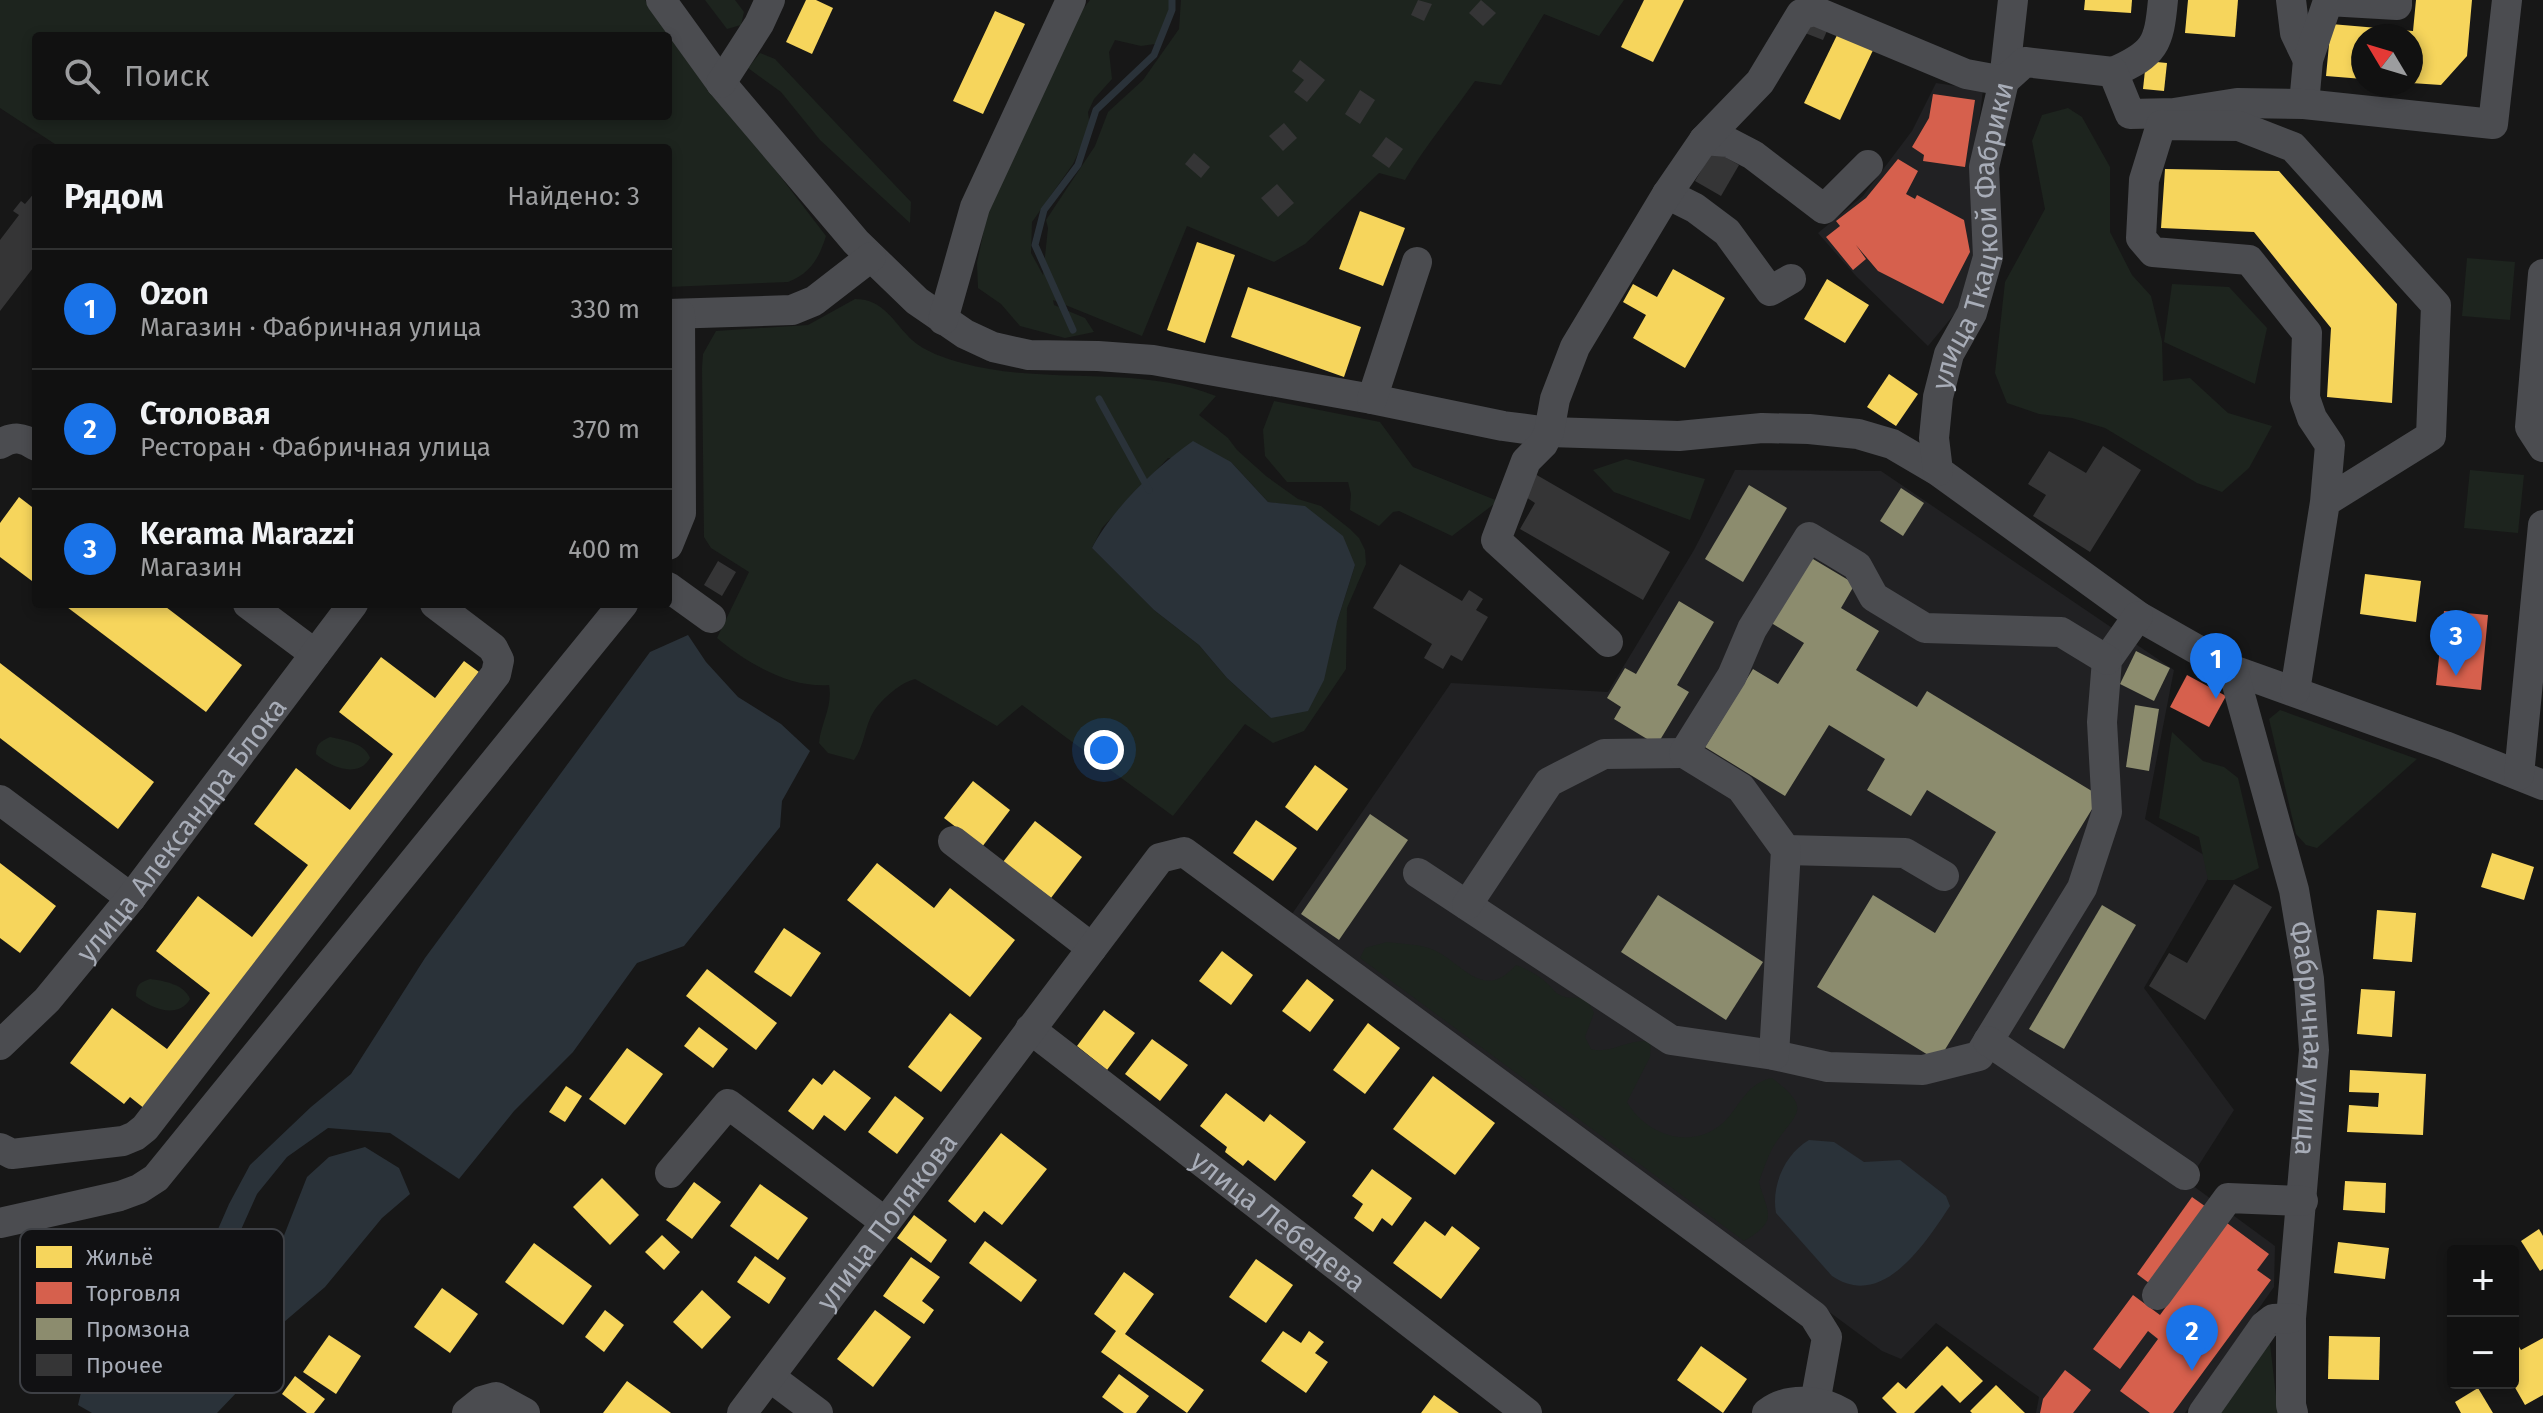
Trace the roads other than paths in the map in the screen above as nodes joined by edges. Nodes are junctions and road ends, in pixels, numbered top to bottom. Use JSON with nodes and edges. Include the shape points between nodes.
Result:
{"nodes":[{"id":1,"x":661,"y":0,"type":"edge"},
{"id":2,"x":770,"y":0,"type":"edge"},
{"id":3,"x":1071,"y":0,"type":"edge"},
{"id":4,"x":2013,"y":0,"type":"edge"},
{"id":5,"x":2163,"y":0,"type":"edge"},
{"id":6,"x":2291,"y":0,"type":"edge"},
{"id":7,"x":2397,"y":0,"type":"edge"},
{"id":8,"x":2507,"y":0,"type":"edge"},
{"id":9,"x":2308,"y":60,"type":"junction"},
{"id":10,"x":2113,"y":72,"type":"junction"},
{"id":11,"x":2004,"y":81,"type":"junction"},
{"id":12,"x":721,"y":83,"type":"junction"},
{"id":13,"x":2304,"y":104,"type":"junction"},
{"id":14,"x":2168,"y":119,"type":"junction"},
{"id":15,"x":1704,"y":140,"type":"junction"},
{"id":16,"x":1868,"y":165,"type":"dead end"},
{"id":17,"x":1667,"y":194,"type":"junction"},
{"id":18,"x":871,"y":257,"type":"junction"},
{"id":19,"x":1417,"y":262,"type":"dead end"},
{"id":20,"x":2543,"y":274,"type":"edge"},
{"id":21,"x":1791,"y":279,"type":"dead end"},
{"id":22,"x":674,"y":314,"type":"edge"},
{"id":23,"x":943,"y":320,"type":"junction"},
{"id":24,"x":1372,"y":399,"type":"junction"},
{"id":25,"x":1549,"y":432,"type":"junction"},
{"id":26,"x":32,"y":443,"type":"edge"},
{"id":27,"x":0,"y":444,"type":"edge"},
{"id":28,"x":2543,"y":447,"type":"edge"},
{"id":29,"x":1938,"y":471,"type":"junction"},
{"id":30,"x":2325,"y":502,"type":"junction"},
{"id":31,"x":2543,"y":525,"type":"edge"},
{"id":32,"x":672,"y":535,"type":"edge"},
{"id":33,"x":672,"y":590,"type":"edge"},
{"id":34,"x":253,"y":608,"type":"edge"},
{"id":35,"x":350,"y":608,"type":"edge"},
{"id":36,"x":440,"y":608,"type":"edge"},
{"id":37,"x":620,"y":608,"type":"edge"},
{"id":38,"x":2138,"y":616,"type":"junction"},
{"id":39,"x":711,"y":618,"type":"dead end"},
{"id":40,"x":1608,"y":642,"type":"dead end"},
{"id":41,"x":315,"y":654,"type":"junction"},
{"id":42,"x":2107,"y":660,"type":"junction"},
{"id":43,"x":2233,"y":670,"type":"junction"},
{"id":44,"x":2295,"y":691,"type":"junction"},
{"id":45,"x":1684,"y":753,"type":"junction"},
{"id":46,"x":2531,"y":780,"type":"edge"},
{"id":47,"x":0,"y":800,"type":"edge"},
{"id":48,"x":953,"y":841,"type":"dead end"},
{"id":49,"x":1786,"y":850,"type":"junction"},
{"id":50,"x":1418,"y":873,"type":"dead end"},
{"id":51,"x":1944,"y":876,"type":"dead end"},
{"id":52,"x":131,"y":898,"type":"junction"},
{"id":53,"x":1467,"y":905,"type":"junction"},
{"id":54,"x":1092,"y":948,"type":"junction"},
{"id":55,"x":1030,"y":1029,"type":"junction"},
{"id":56,"x":1988,"y":1041,"type":"junction"},
{"id":57,"x":0,"y":1045,"type":"edge"},
{"id":58,"x":1774,"y":1055,"type":"junction"},
{"id":59,"x":0,"y":1148,"type":"edge"},
{"id":60,"x":670,"y":1173,"type":"dead end"},
{"id":61,"x":2185,"y":1175,"type":"dead end"},
{"id":62,"x":2303,"y":1201,"type":"junction"},
{"id":63,"x":885,"y":1222,"type":"junction"},
{"id":64,"x":0,"y":1223,"type":"edge"},
{"id":65,"x":2157,"y":1295,"type":"dead end"},
{"id":66,"x":2291,"y":1318,"type":"junction"},
{"id":67,"x":770,"y":1377,"type":"junction"},
{"id":68,"x":1829,"y":1409,"type":"edge"},
{"id":69,"x":467,"y":1413,"type":"edge"},
{"id":70,"x":525,"y":1413,"type":"edge"},
{"id":71,"x":742,"y":1413,"type":"edge"},
{"id":72,"x":818,"y":1413,"type":"edge"},
{"id":73,"x":1527,"y":1413,"type":"edge"},
{"id":74,"x":1767,"y":1413,"type":"edge"},
{"id":75,"x":2203,"y":1413,"type":"edge"},
{"id":76,"x":2293,"y":1413,"type":"edge"}],
"edges":[{"from":1,"to":12,"type":"street"},
{"from":2,"to":12,"type":"street"},
{"from":3,"to":23,"type":"street","via":[[975,207]]},
{"from":4,"to":11,"type":"street","name":"улица Ткацкой Фабрики"},
{"from":5,"to":10,"type":"street","via":[[2160,36],[2139,61]]},
{"from":6,"to":9,"type":"street","via":[[2295,33]]},
{"from":7,"to":9,"type":"street","via":[[2397,5],[2328,1]]},
{"from":8,"to":13,"type":"street","via":[[2493,124]]},
{"from":9,"to":13,"type":"street"},
{"from":10,"to":11,"type":"street","via":[[2025,62]]},
{"from":10,"to":14,"type":"street","via":[[2130,114]]},
{"from":11,"to":15,"type":"street","via":[[1966,74],[1815,11],[1801,14],[1760,82]]},
{"from":11,"to":29,"type":"street","name":"улица Ткацкой Фабрики","via":[[1984,167],[1988,257],[1972,313],[1949,354],[1938,397]]},
{"from":12,"to":18,"type":"street"},
{"from":13,"to":14,"type":"street","via":[[2237,103]]},
{"from":14,"to":30,"type":"street","via":[[2144,180],[2141,238],[2153,252],[2249,260],[2307,333],[2305,398],[2330,445]]},
{"from":14,"to":30,"type":"street","via":[[2239,126],[2293,147],[2436,305],[2431,436]]},
{"from":15,"to":16,"type":"street","via":[[1728,142],[1753,155],[1824,209]]},
{"from":15,"to":17,"type":"street"},
{"from":17,"to":21,"type":"street","via":[[1727,232],[1770,291]]},
{"from":17,"to":25,"type":"street","via":[[1575,347]]},
{"from":18,"to":22,"type":"street","via":[[814,301],[792,310]]},
{"from":18,"to":23,"type":"street"},
{"from":19,"to":24,"type":"street"},
{"from":20,"to":28,"type":"street","via":[[2530,427]]},
{"from":22,"to":32,"type":"street","via":[[681,513]]},
{"from":23,"to":24,"type":"street","via":[[993,347],[1029,355],[1153,360]]},
{"from":24,"to":25,"type":"street"},
{"from":25,"to":29,"type":"street","via":[[1846,432],[1892,444]]},
{"from":25,"to":40,"type":"street","via":[[1526,461],[1496,540]]},
{"from":26,"to":27,"type":"street","via":[[12,437]]},
{"from":29,"to":38,"type":"street"},
{"from":30,"to":44,"type":"street"},
{"from":31,"to":46,"type":"street"},
{"from":33,"to":39,"type":"street"},
{"from":34,"to":41,"type":"street"},
{"from":35,"to":41,"type":"street","name":"улица Александра Блока"},
{"from":36,"to":59,"type":"street","via":[[493,648],[499,660],[496,674],[145,1128],[123,1141],[12,1154]]},
{"from":37,"to":64,"type":"street","via":[[156,1178],[120,1196]]},
{"from":38,"to":42,"type":"street"},
{"from":38,"to":43,"type":"street"},
{"from":41,"to":52,"type":"street","name":"улица Александра Блока"},
{"from":42,"to":45,"type":"street","via":[[2061,632],[1925,628],[1874,597],[1857,566],[1809,537]]},
{"from":42,"to":56,"type":"street","via":[[2102,722],[2107,812],[2082,888]]},
{"from":43,"to":44,"type":"street"},
{"from":43,"to":62,"type":"street","name":"Фабричная улица","via":[[2294,890],[2309,979],[2314,1050]]},
{"from":44,"to":46,"type":"street"},
{"from":45,"to":49,"type":"street","via":[[1741,788]]},
{"from":45,"to":53,"type":"street","via":[[1604,754],[1549,782]]},
{"from":47,"to":52,"type":"street"},
{"from":48,"to":54,"type":"street"},
{"from":49,"to":51,"type":"street","via":[[1905,853]]},
{"from":49,"to":58,"type":"street"},
{"from":50,"to":53,"type":"street"},
{"from":52,"to":57,"type":"street","name":"улица Александра Блока","via":[[47,1000]]},
{"from":53,"to":58,"type":"street","via":[[1671,1040]]},
{"from":54,"to":55,"type":"street","name":"улица Полякова"},
{"from":54,"to":68,"type":"street","name":"улица Полякова","via":[[1160,858],[1184,852],[1814,1316],[1827,1337]]},
{"from":55,"to":63,"type":"street","name":"улица Полякова"},
{"from":55,"to":73,"type":"street","name":"улица Лебедева"},
{"from":56,"to":58,"type":"street","via":[[1979,1056],[1923,1070],[1828,1067]]},
{"from":56,"to":61,"type":"street"},
{"from":60,"to":63,"type":"street","via":[[728,1104]]},
{"from":62,"to":65,"type":"street","via":[[2228,1198]]},
{"from":62,"to":66,"type":"street","name":"Фабричная улица"},
{"from":63,"to":67,"type":"street","name":"улица Полякова"},
{"from":66,"to":75,"type":"street","via":[[2273,1319],[2264,1326]]},
{"from":66,"to":76,"type":"street","name":"Фабричная улица"},
{"from":67,"to":71,"type":"street","name":"улица Полякова"},
{"from":67,"to":72,"type":"street"},
{"from":68,"to":74,"type":"street","via":[[1797,1400]]},
{"from":69,"to":70,"type":"street","via":[[496,1397]]}]}
